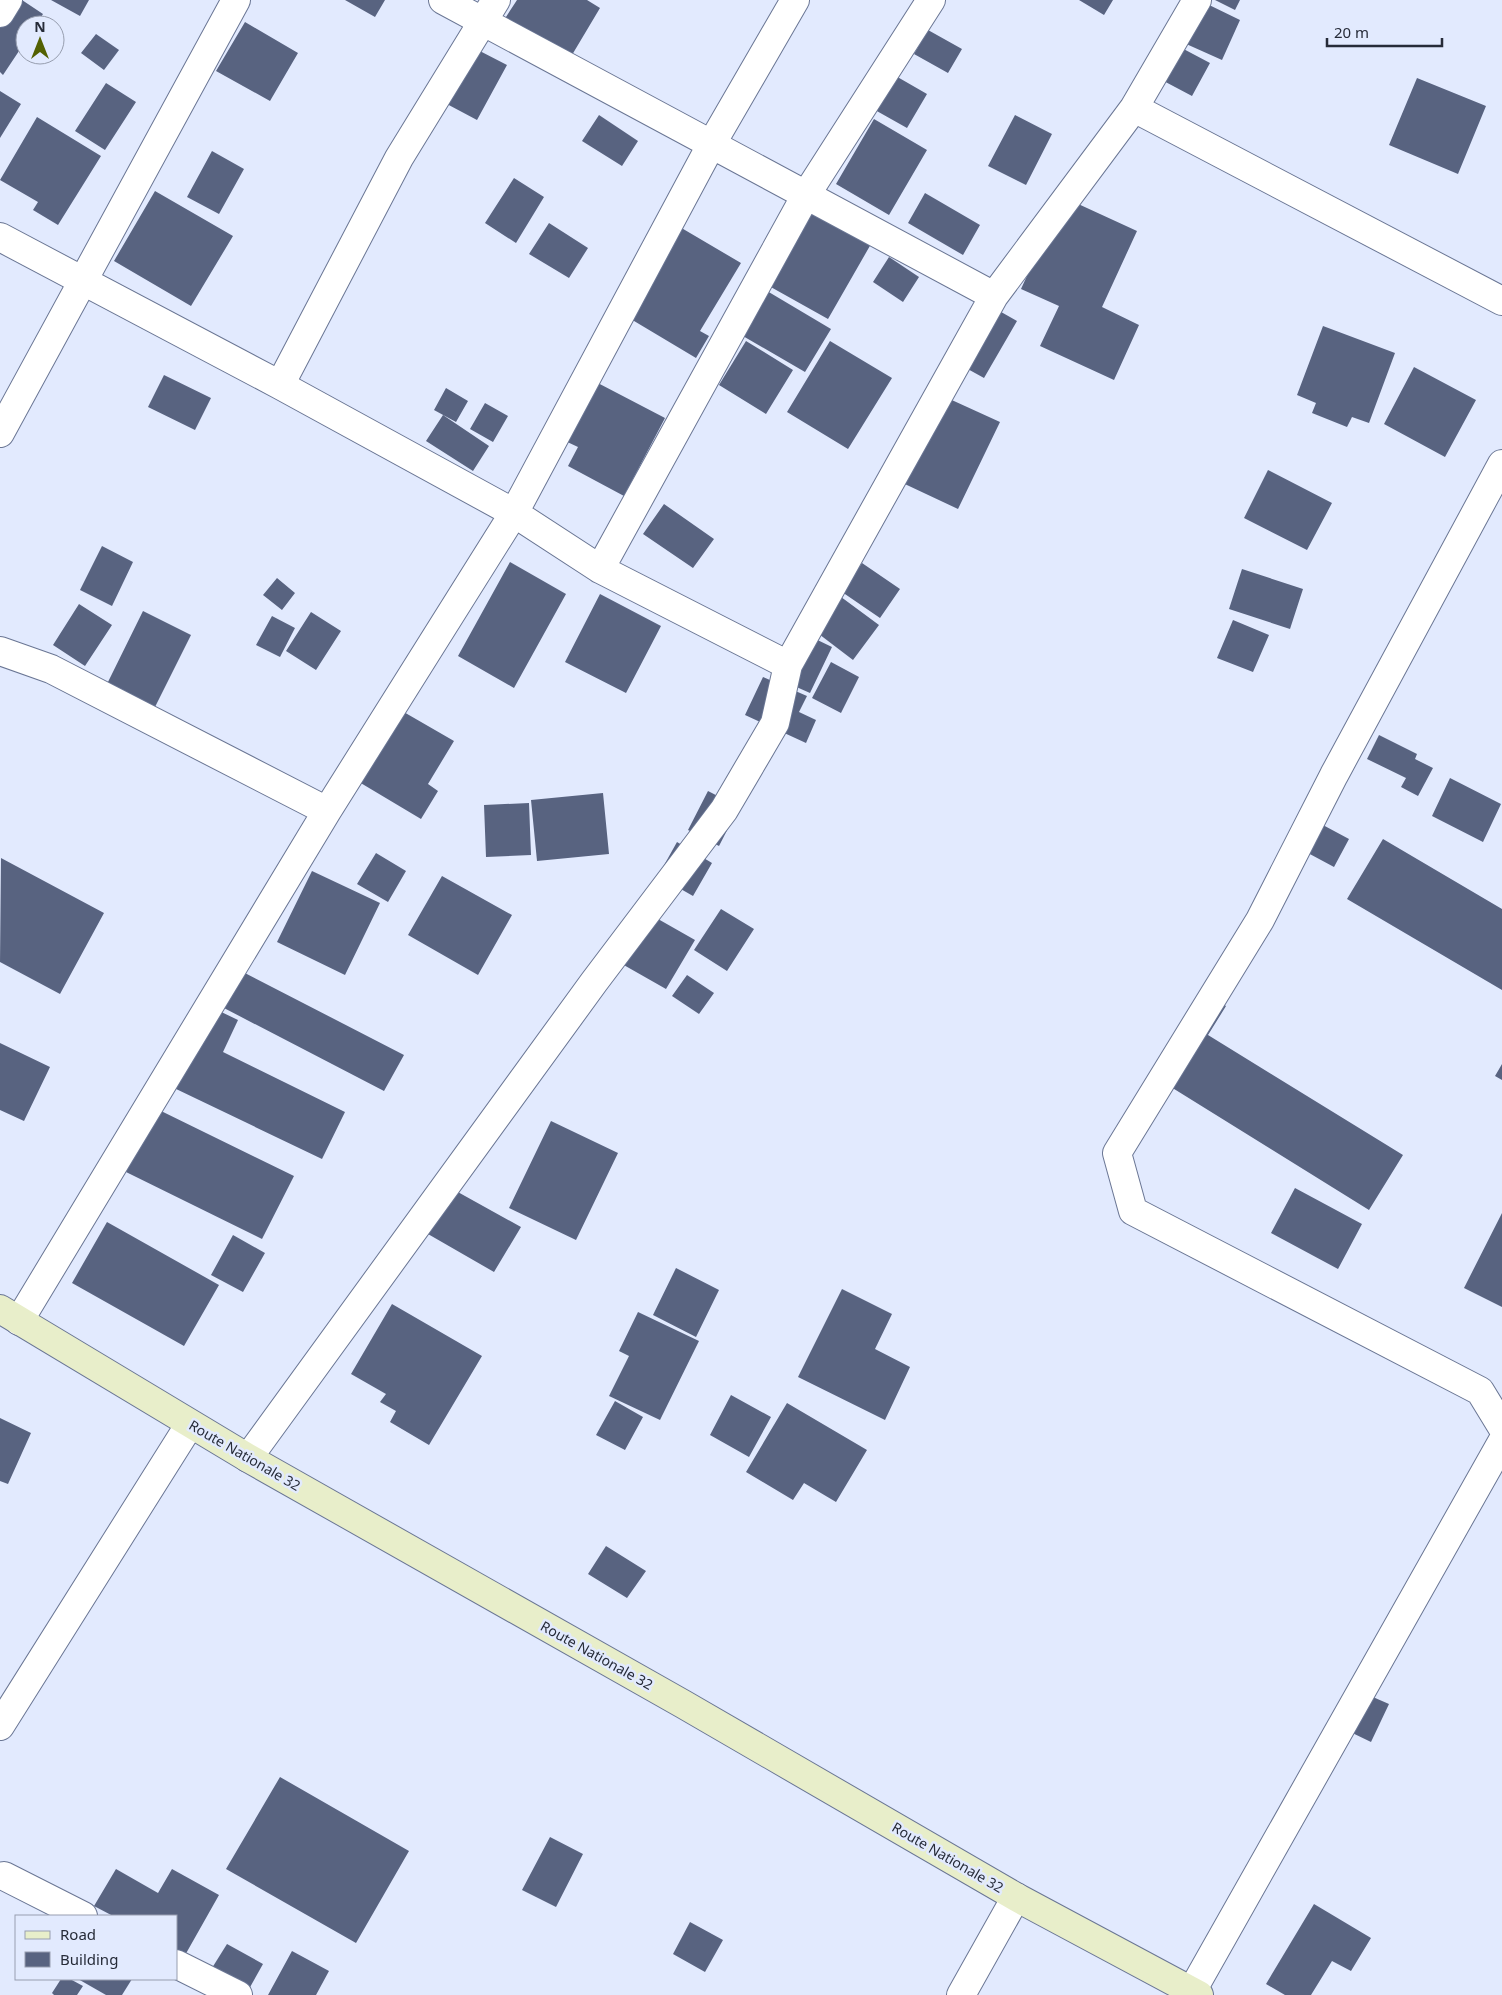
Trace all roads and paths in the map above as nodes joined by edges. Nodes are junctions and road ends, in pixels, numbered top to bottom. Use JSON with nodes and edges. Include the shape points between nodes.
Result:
{"nodes":[{"id":1,"x":8,"y":0,"type":"edge"},
{"id":2,"x":236,"y":0,"type":"edge"},
{"id":3,"x":443,"y":0,"type":"edge"},
{"id":4,"x":795,"y":0,"type":"edge"},
{"id":5,"x":931,"y":0,"type":"edge"},
{"id":6,"x":1197,"y":0,"type":"edge"},
{"id":7,"x":490,"y":11,"type":"edge"},
{"id":8,"x":0,"y":13,"type":"edge"},
{"id":9,"x":1134,"y":108,"type":"junction"},
{"id":10,"x":711,"y":146,"type":"junction"},
{"id":11,"x":806,"y":195,"type":"junction"},
{"id":12,"x":0,"y":237,"type":"edge"},
{"id":13,"x":82,"y":280,"type":"junction"},
{"id":14,"x":994,"y":296,"type":"junction"},
{"id":15,"x":1502,"y":301,"type":"edge"},
{"id":16,"x":280,"y":385,"type":"junction"},
{"id":17,"x":0,"y":433,"type":"edge"},
{"id":18,"x":1502,"y":464,"type":"edge"},
{"id":19,"x":514,"y":513,"type":"junction"},
{"id":20,"x":600,"y":569,"type":"junction"},
{"id":21,"x":0,"y":651,"type":"edge"},
{"id":22,"x":788,"y":665,"type":"junction"},
{"id":23,"x":327,"y":811,"type":"junction"},
{"id":24,"x":9,"y":1315,"type":"edge"},
{"id":25,"x":190,"y":1424,"type":"junction"},
{"id":26,"x":1502,"y":1426,"type":"edge"},
{"id":27,"x":1502,"y":1442,"type":"edge"},
{"id":28,"x":248,"y":1458,"type":"junction"},
{"id":29,"x":0,"y":1726,"type":"edge"},
{"id":30,"x":4,"y":1876,"type":"dead end"},
{"id":31,"x":1016,"y":1897,"type":"junction"},
{"id":32,"x":81,"y":1915,"type":"edge"},
{"id":33,"x":178,"y":1965,"type":"edge"},
{"id":34,"x":1195,"y":1993,"type":"edge"},
{"id":35,"x":238,"y":1995,"type":"edge"},
{"id":36,"x":961,"y":1995,"type":"edge"}],
"edges":[{"from":1,"to":8,"type":"street"},
{"from":2,"to":13,"type":"street"},
{"from":3,"to":7,"type":"street"},
{"from":4,"to":10,"type":"street"},
{"from":5,"to":11,"type":"street"},
{"from":6,"to":9,"type":"street"},
{"from":7,"to":10,"type":"street"},
{"from":7,"to":16,"type":"street","via":[[399,158]]},
{"from":9,"to":14,"type":"street"},
{"from":9,"to":15,"type":"street"},
{"from":10,"to":11,"type":"street"},
{"from":10,"to":19,"type":"street"},
{"from":11,"to":14,"type":"street"},
{"from":11,"to":20,"type":"street"},
{"from":12,"to":13,"type":"street"},
{"from":13,"to":16,"type":"street"},
{"from":13,"to":17,"type":"street"},
{"from":14,"to":22,"type":"street"},
{"from":16,"to":19,"type":"street"},
{"from":18,"to":26,"type":"street","via":[[1334,775],[1260,920],[1117,1153],[1133,1211],[1480,1391]]},
{"from":19,"to":20,"type":"street"},
{"from":19,"to":23,"type":"street"},
{"from":20,"to":22,"type":"street"},
{"from":21,"to":23,"type":"street","via":[[51,669]]},
{"from":22,"to":28,"type":"street","via":[[775,723],[724,810],[594,982]]},
{"from":23,"to":24,"type":"street"},
{"from":24,"to":25,"type":"street","name":"Route Nationale 32"},
{"from":25,"to":28,"type":"street","name":"Route Nationale 32"},
{"from":25,"to":29,"type":"street"},
{"from":27,"to":34,"type":"street"},
{"from":28,"to":31,"type":"street","name":"Route Nationale 32","via":[[691,1708]]},
{"from":30,"to":32,"type":"street"},
{"from":31,"to":34,"type":"street","name":"Route Nationale 32"},
{"from":31,"to":36,"type":"street"},
{"from":33,"to":35,"type":"street"}]}
